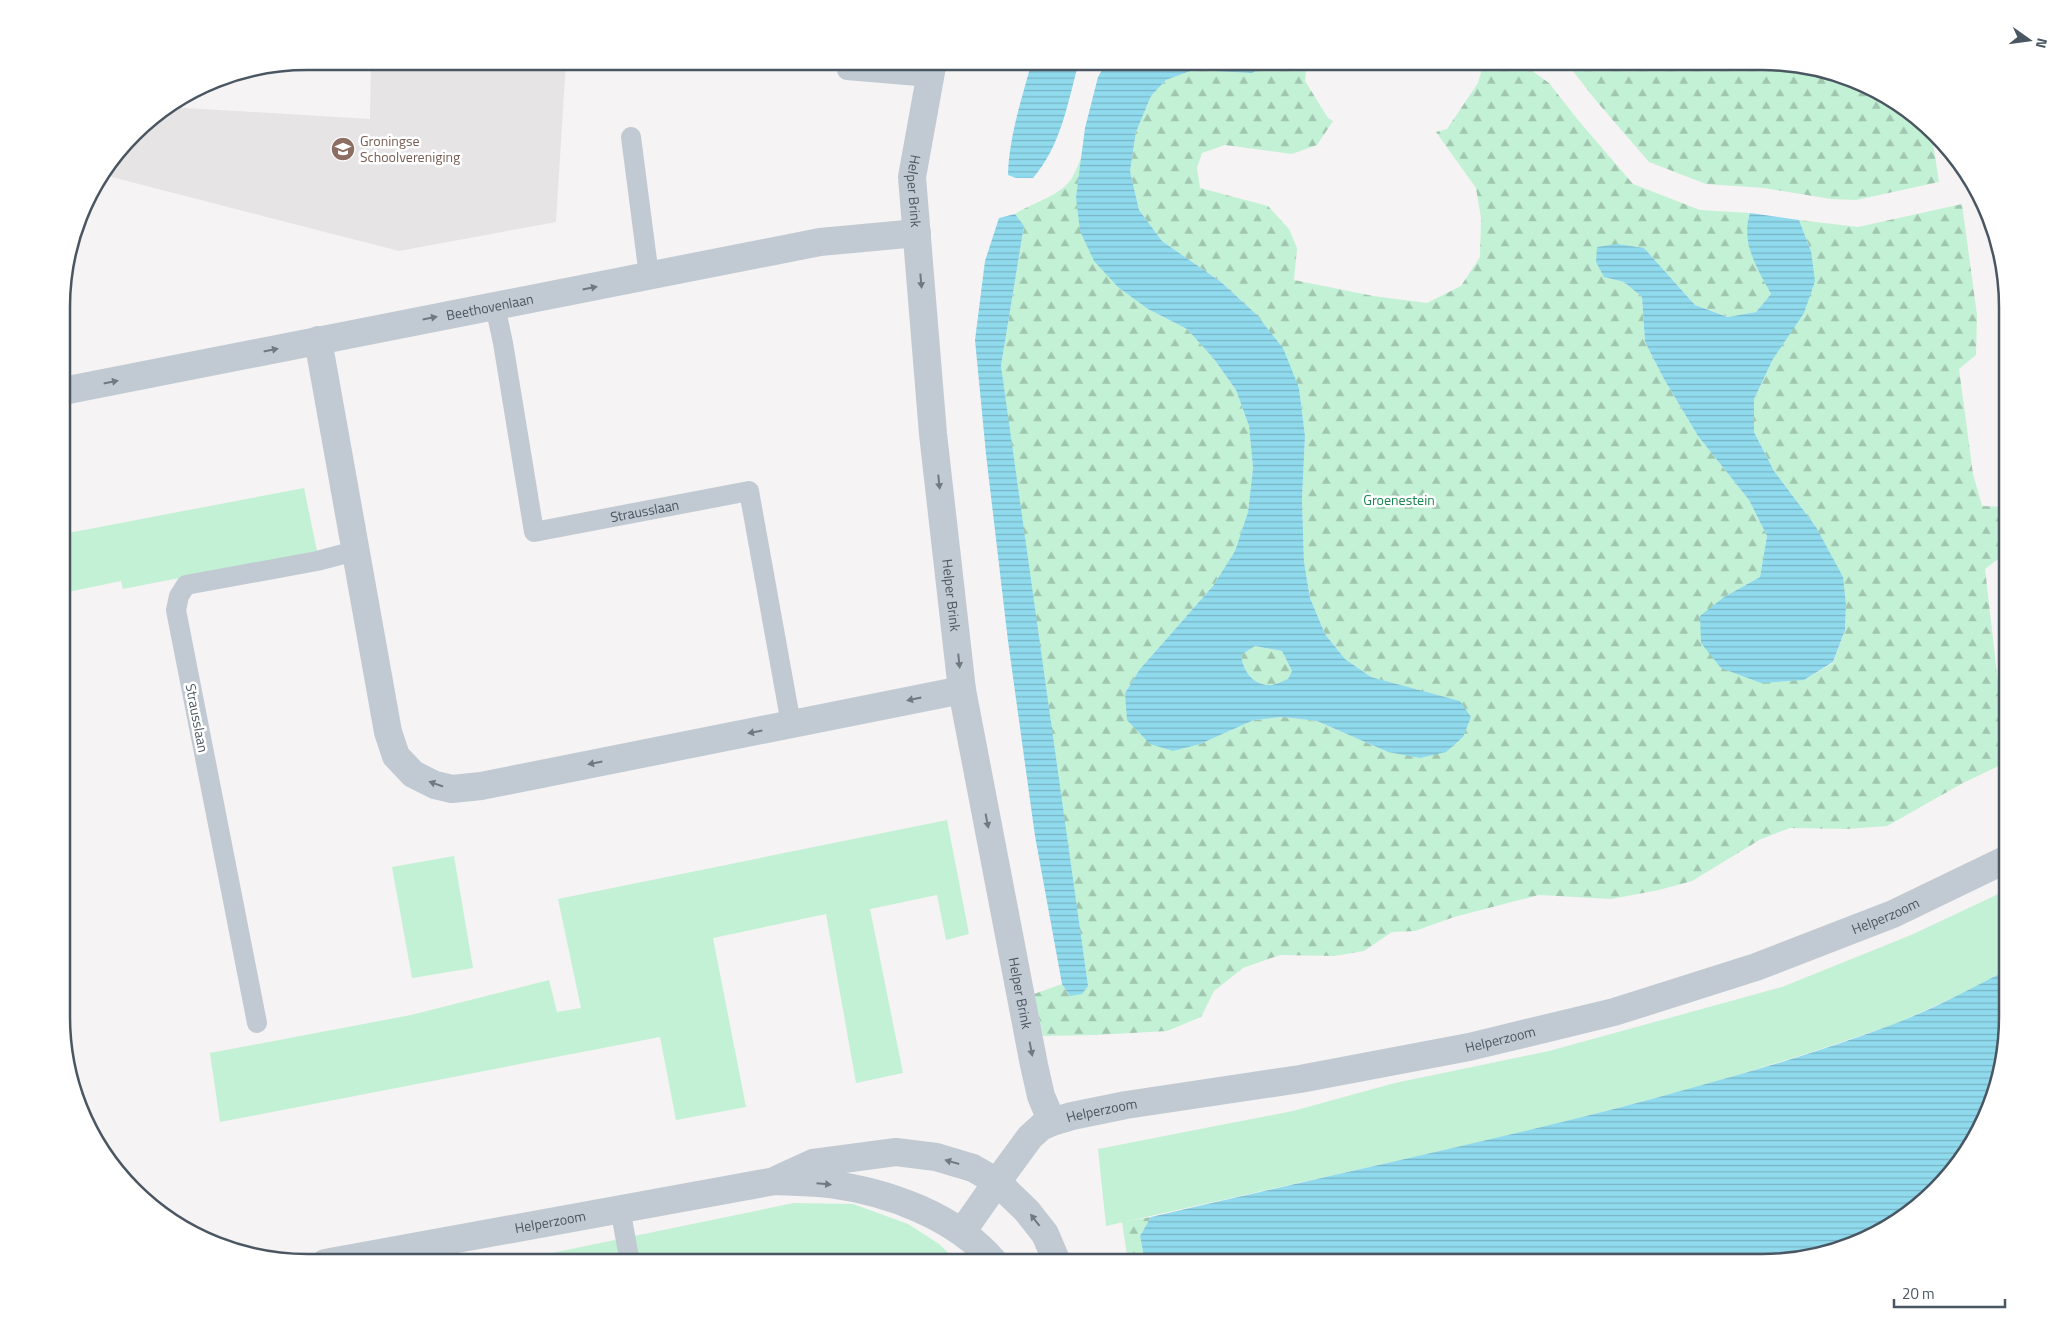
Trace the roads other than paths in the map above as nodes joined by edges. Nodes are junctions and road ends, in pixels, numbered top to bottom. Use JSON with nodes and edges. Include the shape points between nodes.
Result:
{"nodes":[{"id":1,"x":931,"y":70,"type":"edge"},
{"id":2,"x":631,"y":137,"type":"dead end"},
{"id":3,"x":917,"y":233,"type":"junction"},
{"id":4,"x":649,"y":276,"type":"junction"},
{"id":5,"x":495,"y":306,"type":"junction"},
{"id":6,"x":318,"y":340,"type":"junction"},
{"id":7,"x":70,"y":390,"type":"edge"},
{"id":8,"x":355,"y":551,"type":"junction"},
{"id":9,"x":962,"y":690,"type":"junction"},
{"id":10,"x":792,"y":724,"type":"junction"},
{"id":11,"x":1999,"y":863,"type":"edge"},
{"id":12,"x":257,"y":1023,"type":"dead end"},
{"id":13,"x":1052,"y":1122,"type":"junction"},
{"id":14,"x":775,"y":1181,"type":"junction"},
{"id":15,"x":996,"y":1182,"type":"junction"},
{"id":16,"x":620,"y":1208,"type":"junction"},
{"id":17,"x":962,"y":1232,"type":"junction"},
{"id":18,"x":373,"y":1254,"type":"edge"},
{"id":19,"x":628,"y":1254,"type":"edge"},
{"id":20,"x":986,"y":1254,"type":"edge"},
{"id":21,"x":1054,"y":1254,"type":"edge"}],
"edges":[{"from":1,"to":3,"type":"street","name":"Helper Brink","via":[[912,177]]},
{"from":2,"to":4,"type":"lane"},
{"from":3,"to":4,"type":"street","name":"Beethovenlaan","via":[[820,242]]},
{"from":3,"to":9,"type":"street","name":"Helper Brink","one_way":true,"via":[[933,434]]},
{"from":5,"to":4,"type":"street","name":"Beethovenlaan","one_way":true},
{"from":6,"to":5,"type":"street","name":"Beethovenlaan","one_way":true},
{"from":5,"to":10,"type":"lane","name":"Strausslaan","via":[[534,532],[749,491]]},
{"from":7,"to":6,"type":"street","name":"Beethovenlaan","one_way":true},
{"from":6,"to":8,"type":"street"},
{"from":10,"to":8,"type":"street","one_way":true,"via":[[481,786],[452,789],[435,785],[413,774],[396,756],[388,732]]},
{"from":8,"to":12,"type":"lane","name":"Strausslaan","via":[[186,585],[176,610]]},
{"from":9,"to":10,"type":"street","one_way":true},
{"from":9,"to":13,"type":"street","name":"Helper Brink","one_way":true,"via":[[1034,1065],[1041,1096]]},
{"from":11,"to":13,"type":"street","name":"Helperzoom","via":[[1875,921],[1756,967],[1614,1012],[1469,1047],[1300,1079],[1126,1105]]},
{"from":13,"to":15,"type":"street","name":"Helperzoom","via":[[1030,1137]]},
{"from":15,"to":14,"type":"street","name":"Helperzoom","one_way":true,"via":[[973,1168],[936,1157],[896,1152],[813,1163]]},
{"from":14,"to":16,"type":"street","name":"Helperzoom"},
{"from":14,"to":17,"type":"street","name":"Helperzoom","one_way":true,"via":[[830,1184],[906,1202]]},
{"from":15,"to":17,"type":"street","name":"Helperzoom"},
{"from":21,"to":15,"type":"street","one_way":true,"via":[[1045,1234],[1028,1211]]},
{"from":16,"to":18,"type":"street","name":"Helperzoom"},
{"from":16,"to":19,"type":"lane"},
{"from":17,"to":20,"type":"street"}]}
